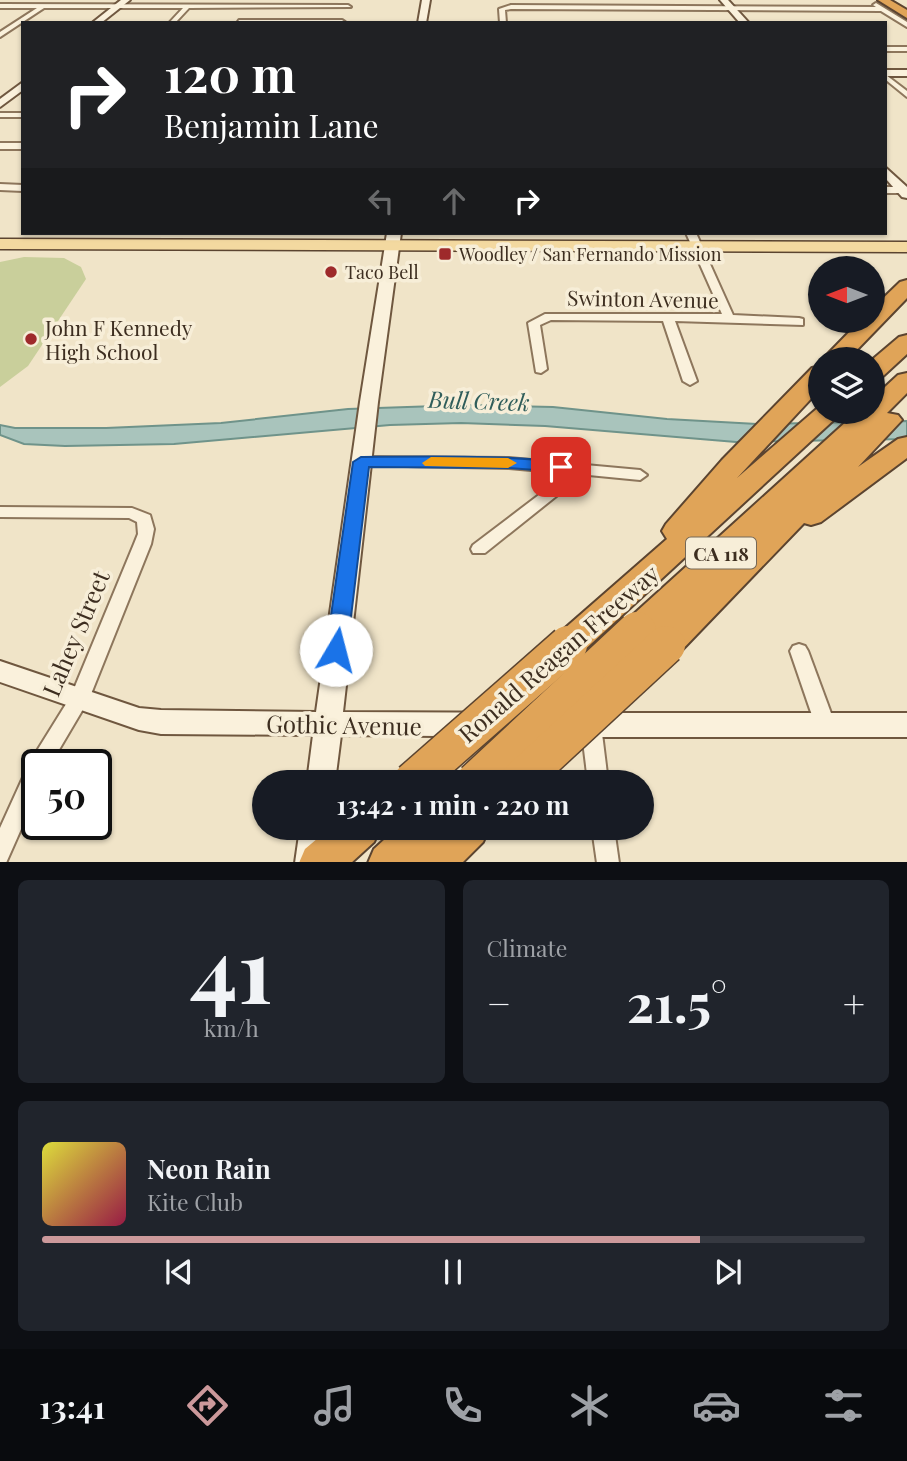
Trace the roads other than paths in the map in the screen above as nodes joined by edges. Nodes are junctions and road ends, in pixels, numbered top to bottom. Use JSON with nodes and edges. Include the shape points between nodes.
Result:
{"nodes":[{"id":1,"x":126,"y":0,"type":"edge"},
{"id":2,"x":426,"y":0,"type":"edge"},
{"id":3,"x":724,"y":0,"type":"edge"},
{"id":4,"x":863,"y":0,"type":"edge"},
{"id":5,"x":898,"y":0,"type":"edge"},
{"id":6,"x":348,"y":4,"type":"edge"},
{"id":7,"x":883,"y":5,"type":"edge"},
{"id":8,"x":0,"y":6,"type":"edge"},
{"id":9,"x":43,"y":6,"type":"junction"},
{"id":10,"x":116,"y":6,"type":"junction"},
{"id":11,"x":907,"y":6,"type":"edge"},
{"id":12,"x":187,"y":7,"type":"junction"},
{"id":13,"x":730,"y":8,"type":"junction"},
{"id":14,"x":907,"y":15,"type":"edge"},
{"id":15,"x":98,"y":21,"type":"edge"},
{"id":16,"x":174,"y":21,"type":"edge"},
{"id":17,"x":343,"y":21,"type":"edge"},
{"id":18,"x":422,"y":21,"type":"edge"},
{"id":19,"x":503,"y":21,"type":"edge"},
{"id":20,"x":743,"y":21,"type":"edge"},
{"id":21,"x":907,"y":25,"type":"edge"},
{"id":22,"x":0,"y":35,"type":"edge"},
{"id":23,"x":887,"y":49,"type":"edge"},
{"id":24,"x":907,"y":49,"type":"edge"},
{"id":25,"x":907,"y":73,"type":"edge"},
{"id":26,"x":887,"y":75,"type":"edge"},
{"id":27,"x":887,"y":76,"type":"edge"},
{"id":28,"x":21,"y":87,"type":"edge"},
{"id":29,"x":0,"y":88,"type":"edge"},
{"id":30,"x":907,"y":95,"type":"edge"},
{"id":31,"x":0,"y":104,"type":"edge"},
{"id":32,"x":0,"y":115,"type":"edge"},
{"id":33,"x":21,"y":115,"type":"edge"},
{"id":34,"x":0,"y":146,"type":"edge"},
{"id":35,"x":21,"y":146,"type":"edge"},
{"id":36,"x":887,"y":173,"type":"edge"},
{"id":37,"x":0,"y":187,"type":"edge"},
{"id":38,"x":21,"y":188,"type":"edge"},
{"id":39,"x":887,"y":190,"type":"edge"},
{"id":40,"x":906,"y":192,"type":"edge"},
{"id":41,"x":394,"y":239,"type":"edge"},
{"id":42,"x":694,"y":240,"type":"edge"},
{"id":43,"x":0,"y":244,"type":"edge"},
{"id":44,"x":907,"y":247,"type":"edge"},
{"id":45,"x":907,"y":286,"type":"edge"},
{"id":46,"x":668,"y":318,"type":"junction"},
{"id":47,"x":729,"y":318,"type":"junction"},
{"id":48,"x":799,"y":322,"type":"dead end"},
{"id":49,"x":907,"y":342,"type":"edge"},
{"id":50,"x":847,"y":347,"type":"edge"},
{"id":51,"x":885,"y":361,"type":"edge"},
{"id":52,"x":541,"y":369,"type":"dead end"},
{"id":53,"x":690,"y":381,"type":"dead end"},
{"id":54,"x":808,"y":386,"type":"edge"},
{"id":55,"x":902,"y":392,"type":"edge"},
{"id":56,"x":815,"y":424,"type":"edge"},
{"id":57,"x":907,"y":444,"type":"edge"},
{"id":58,"x":361,"y":462,"type":"junction"},
{"id":59,"x":732,"y":466,"type":"joint"},
{"id":60,"x":561,"y":467,"type":"junction"},
{"id":61,"x":640,"y":475,"type":"dead end"},
{"id":62,"x":818,"y":476,"type":"junction"},
{"id":63,"x":0,"y":512,"type":"edge"},
{"id":64,"x":479,"y":550,"type":"dead end"},
{"id":65,"x":758,"y":552,"type":"junction"},
{"id":66,"x":616,"y":601,"type":"junction"},
{"id":67,"x":652,"y":638,"type":"junction"},
{"id":68,"x":799,"y":651,"type":"dead end"},
{"id":69,"x":0,"y":671,"type":"edge"},
{"id":70,"x":79,"y":699,"type":"junction"},
{"id":71,"x":825,"y":724,"type":"junction"},
{"id":72,"x":327,"y":725,"type":"junction"},
{"id":73,"x":907,"y":725,"type":"edge"},
{"id":74,"x":592,"y":726,"type":"junction"},
{"id":75,"x":48,"y":749,"type":"edge"},
{"id":76,"x":322,"y":770,"type":"edge"},
{"id":77,"x":426,"y":770,"type":"edge"},
{"id":78,"x":490,"y":770,"type":"edge"},
{"id":79,"x":529,"y":770,"type":"edge"},
{"id":80,"x":597,"y":770,"type":"edge"},
{"id":81,"x":21,"y":805,"type":"edge"},
{"id":82,"x":313,"y":840,"type":"edge"},
{"id":83,"x":346,"y":840,"type":"edge"},
{"id":84,"x":414,"y":840,"type":"edge"},
{"id":85,"x":456,"y":840,"type":"edge"},
{"id":86,"x":605,"y":840,"type":"edge"},
{"id":87,"x":0,"y":854,"type":"edge"},
{"id":88,"x":310,"y":862,"type":"edge"},
{"id":89,"x":321,"y":862,"type":"edge"},
{"id":90,"x":390,"y":862,"type":"edge"},
{"id":91,"x":433,"y":862,"type":"edge"},
{"id":92,"x":608,"y":862,"type":"edge"}],
"edges":[{"from":1,"to":10,"type":"street"},
{"from":2,"to":18,"type":"street"},
{"from":3,"to":13,"type":"street"},
{"from":4,"to":7,"type":"street"},
{"from":5,"to":11,"type":"highway"},
{"from":6,"to":12,"type":"street"},
{"from":6,"to":17,"type":"street"},
{"from":7,"to":13,"type":"street"},
{"from":7,"to":14,"type":"highway"},
{"from":7,"to":21,"type":"street"},
{"from":8,"to":9,"type":"street"},
{"from":9,"to":10,"type":"street"},
{"from":9,"to":22,"type":"street"},
{"from":10,"to":12,"type":"street"},
{"from":10,"to":15,"type":"street"},
{"from":12,"to":16,"type":"street"},
{"from":13,"to":19,"type":"street","via":[[505,8]]},
{"from":13,"to":20,"type":"street"},
{"from":23,"to":24,"type":"street"},
{"from":25,"to":26,"type":"street"},
{"from":27,"to":30,"type":"street"},
{"from":28,"to":29,"type":"street"},
{"from":28,"to":31,"type":"street"},
{"from":32,"to":33,"type":"street"},
{"from":34,"to":35,"type":"street"},
{"from":36,"to":40,"type":"street"},
{"from":37,"to":38,"type":"street"},
{"from":39,"to":40,"type":"street"},
{"from":41,"to":42,"type":"main road"},
{"from":41,"to":43,"type":"main road"},
{"from":41,"to":58,"type":"street"},
{"from":42,"to":44,"type":"main road"},
{"from":42,"to":47,"type":"street"},
{"from":45,"to":50,"type":"highway"},
{"from":46,"to":47,"type":"street","name":"Swinton Avenue"},
{"from":46,"to":52,"type":"street","name":"Swinton Avenue","via":[[541,318],[533,328]]},
{"from":46,"to":53,"type":"street"},
{"from":47,"to":48,"type":"street","name":"Swinton Avenue"},
{"from":49,"to":51,"type":"highway"},
{"from":54,"to":59,"type":"highway"},
{"from":55,"to":62,"type":"highway","number":"CA 118"},
{"from":56,"to":66,"type":"highway","name":"Ronald Reagan Freeway","number":"CA 118"},
{"from":57,"to":65,"type":"highway"},
{"from":58,"to":60,"type":"street"},
{"from":58,"to":72,"type":"street"},
{"from":59,"to":66,"type":"highway"},
{"from":60,"to":61,"type":"street"},
{"from":60,"to":64,"type":"street","via":[[559,487]]},
{"from":62,"to":65,"type":"highway","number":"CA 118"},
{"from":62,"to":67,"type":"highway","number":"CA 118"},
{"from":63,"to":70,"type":"street","name":"Lahey Street","via":[[123,513],[144,519],[144,541]]},
{"from":65,"to":67,"type":"highway","number":"CA 118"},
{"from":66,"to":77,"type":"highway","name":"Ronald Reagan Freeway","number":"CA 118","bridge":true},
{"from":67,"to":78,"type":"highway","number":"CA 118","bridge":true},
{"from":67,"to":79,"type":"highway","number":"CA 118","bridge":true},
{"from":68,"to":71,"type":"street"},
{"from":69,"to":70,"type":"street","name":"Gothic Avenue"},
{"from":70,"to":72,"type":"street","name":"Gothic Avenue","via":[[161,722]]},
{"from":70,"to":75,"type":"street","name":"Lahey Street"},
{"from":71,"to":73,"type":"street","name":"Gothic Avenue"},
{"from":71,"to":74,"type":"street","name":"Gothic Avenue"},
{"from":72,"to":74,"type":"street","name":"Gothic Avenue"},
{"from":72,"to":76,"type":"street"},
{"from":74,"to":80,"type":"street"},
{"from":81,"to":87,"type":"street","name":"Lahey Street"},
{"from":82,"to":88,"type":"street"},
{"from":83,"to":89,"type":"highway"},
{"from":84,"to":90,"type":"highway"},
{"from":85,"to":91,"type":"highway"},
{"from":86,"to":92,"type":"street"}]}
